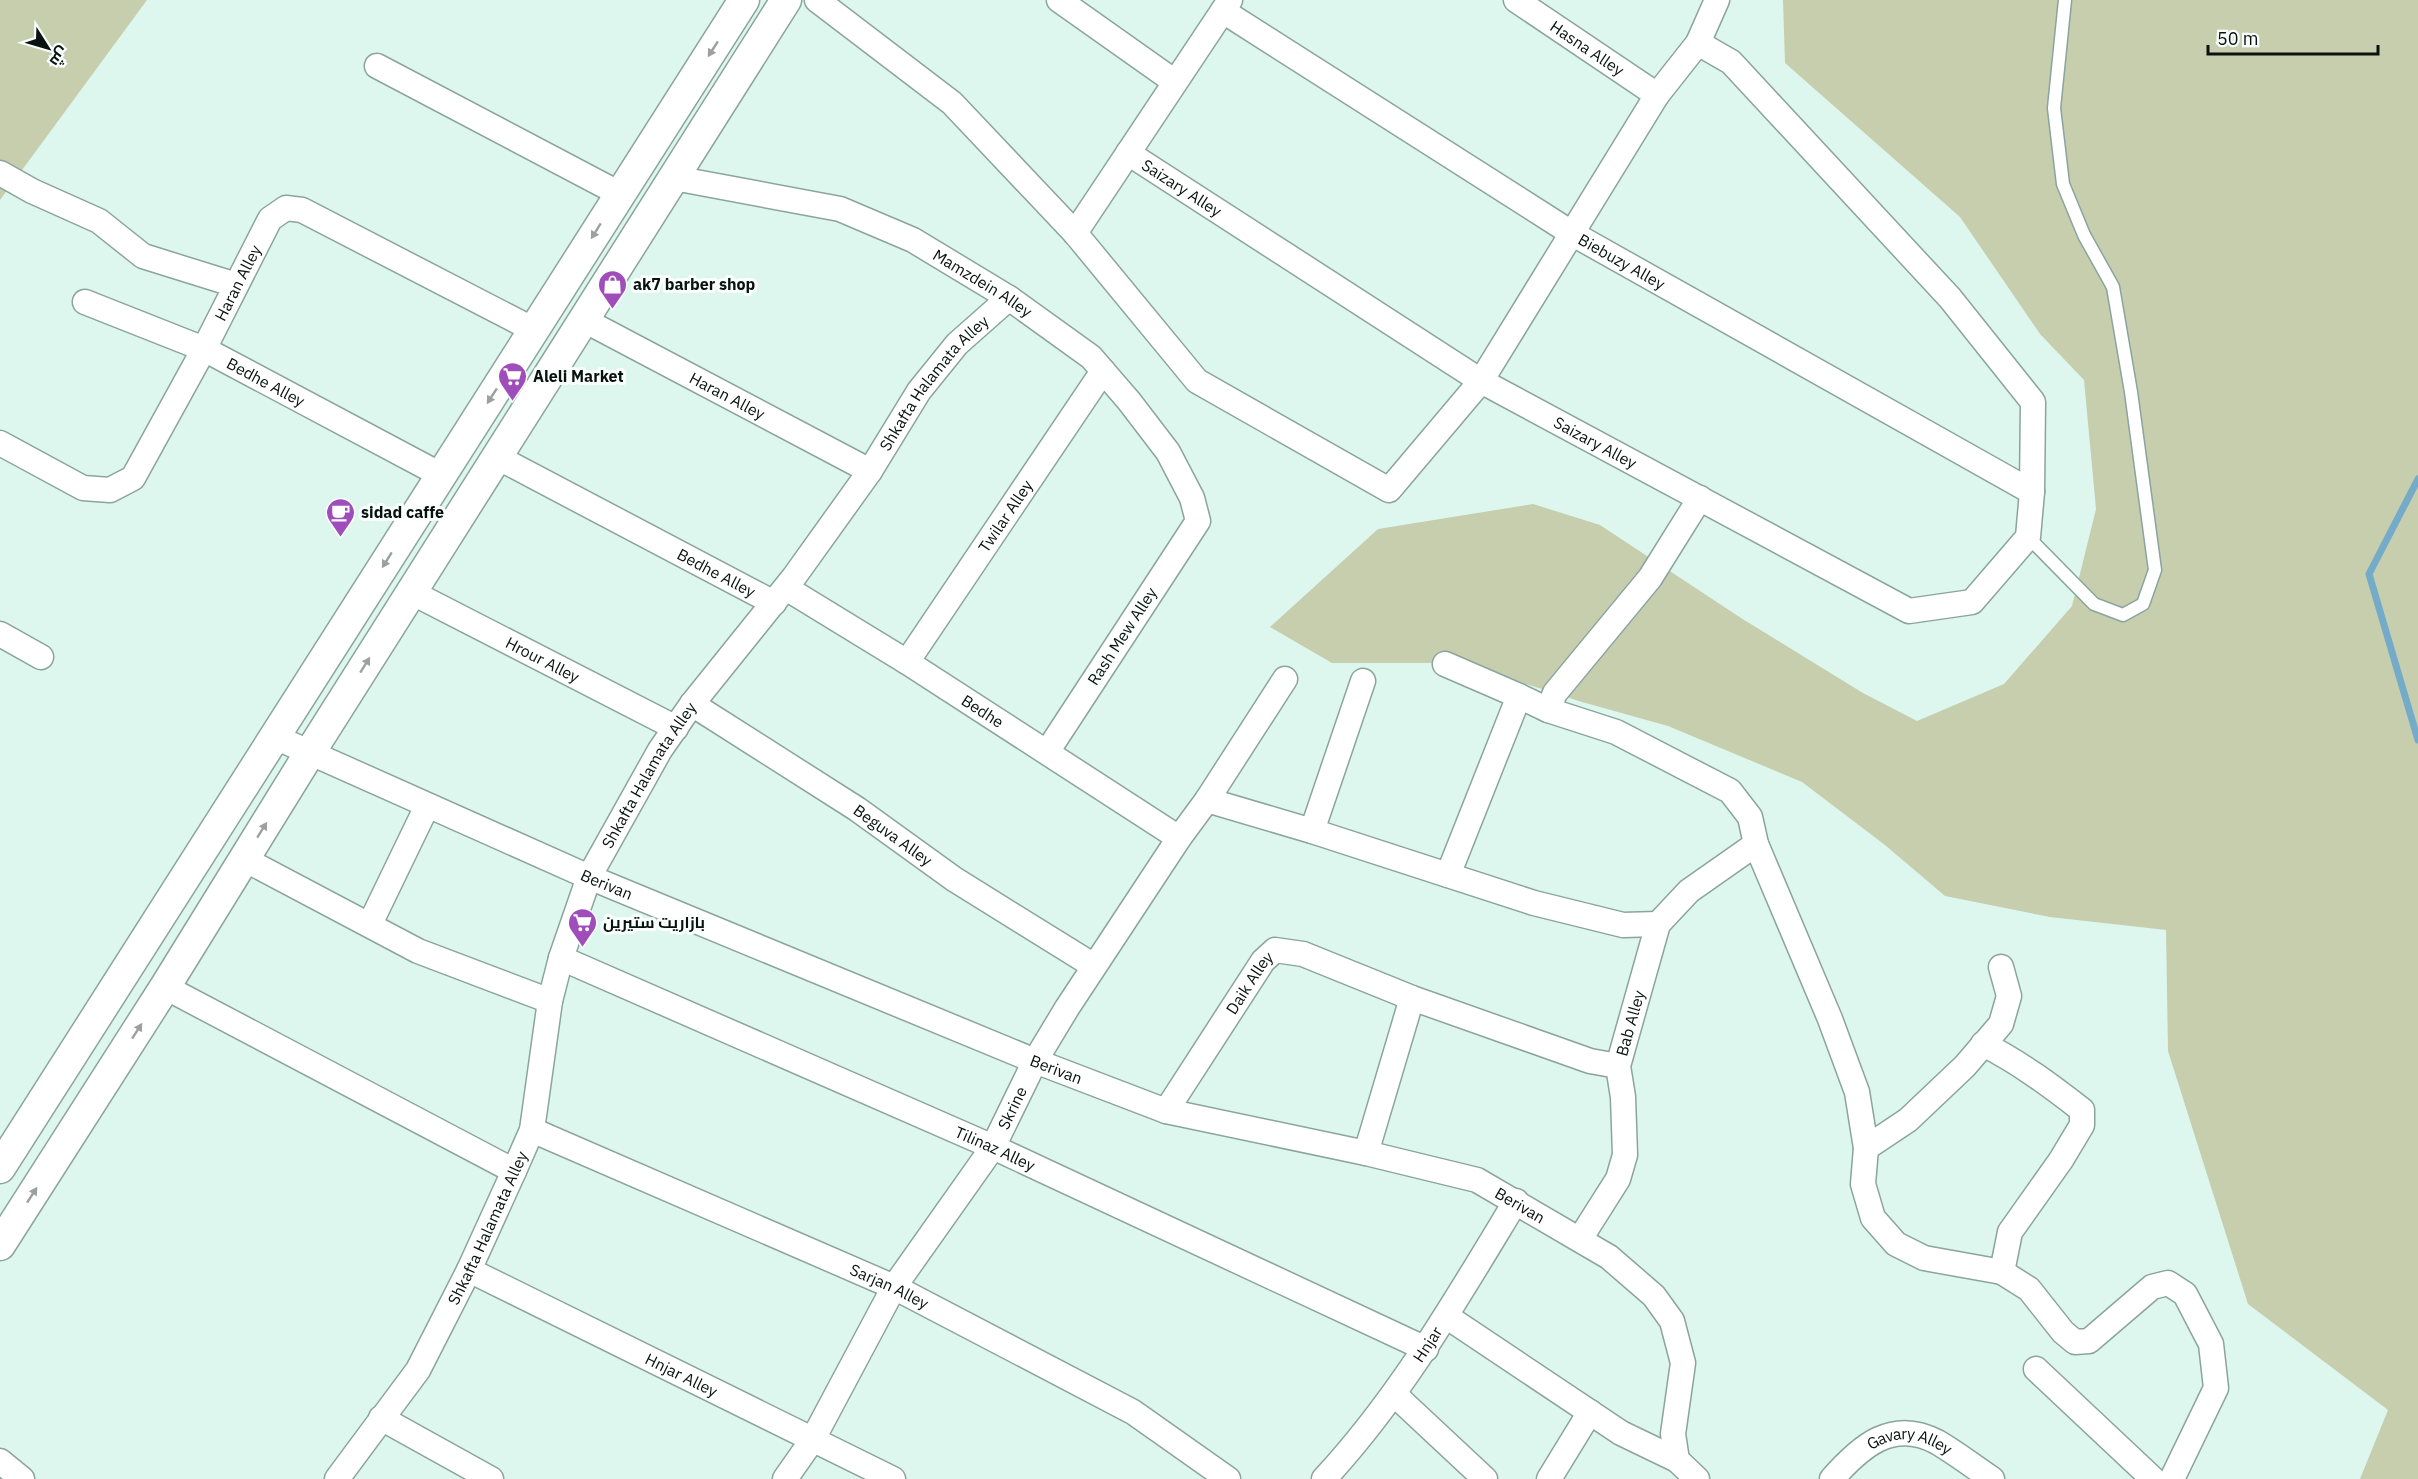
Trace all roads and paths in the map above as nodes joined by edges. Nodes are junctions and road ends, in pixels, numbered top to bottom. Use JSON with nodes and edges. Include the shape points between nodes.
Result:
{"nodes":[{"id":1,"x":744,"y":0,"type":"edge"},
{"id":2,"x":786,"y":0,"type":"edge"},
{"id":3,"x":817,"y":0,"type":"edge"},
{"id":4,"x":1059,"y":0,"type":"edge"},
{"id":5,"x":1516,"y":0,"type":"edge"},
{"id":6,"x":1717,"y":0,"type":"edge"},
{"id":7,"x":2065,"y":0,"type":"edge"},
{"id":8,"x":1226,"y":5,"type":"edge"},
{"id":9,"x":1698,"y":43,"type":"junction"},
{"id":10,"x":377,"y":66,"type":"dead end"},
{"id":11,"x":1175,"y":82,"type":"junction"},
{"id":12,"x":1657,"y":95,"type":"junction"},
{"id":13,"x":1128,"y":153,"type":"junction"},
{"id":14,"x":0,"y":173,"type":"edge"},
{"id":15,"x":674,"y":177,"type":"junction"},
{"id":16,"x":620,"y":194,"type":"junction"},
{"id":17,"x":1076,"y":232,"type":"junction"},
{"id":18,"x":1573,"y":234,"type":"junction"},
{"id":19,"x":236,"y":285,"type":"junction"},
{"id":20,"x":1009,"y":298,"type":"junction"},
{"id":21,"x":85,"y":302,"type":"dead end"},
{"id":22,"x":584,"y":320,"type":"junction"},
{"id":23,"x":534,"y":330,"type":"junction"},
{"id":24,"x":204,"y":349,"type":"junction"},
{"id":25,"x":1103,"y":371,"type":"junction"},
{"id":26,"x":1481,"y":381,"type":"junction"},
{"id":27,"x":0,"y":443,"type":"edge"},
{"id":28,"x":497,"y":457,"type":"junction"},
{"id":29,"x":870,"y":471,"type":"junction"},
{"id":30,"x":441,"y":475,"type":"junction"},
{"id":31,"x":2032,"y":492,"type":"junction"},
{"id":32,"x":1700,"y":498,"type":"junction"},
{"id":33,"x":1198,"y":521,"type":"joint"},
{"id":34,"x":2028,"y":537,"type":"junction"},
{"id":35,"x":411,"y":592,"type":"junction"},
{"id":36,"x":780,"y":596,"type":"junction"},
{"id":37,"x":0,"y":634,"type":"edge"},
{"id":38,"x":40,"y":657,"type":"dead end"},
{"id":39,"x":907,"y":662,"type":"junction"},
{"id":40,"x":1445,"y":664,"type":"dead end"},
{"id":41,"x":1285,"y":679,"type":"dead end"},
{"id":42,"x":1363,"y":681,"type":"dead end"},
{"id":43,"x":1518,"y":696,"type":"junction"},
{"id":44,"x":692,"y":704,"type":"junction"},
{"id":45,"x":1548,"y":710,"type":"junction"},
{"id":46,"x":676,"y":728,"type":"junction"},
{"id":47,"x":275,"y":737,"type":"junction"},
{"id":48,"x":1047,"y":752,"type":"junction"},
{"id":49,"x":309,"y":754,"type":"junction"},
{"id":50,"x":1208,"y":800,"type":"junction"},
{"id":51,"x":427,"y":806,"type":"junction"},
{"id":52,"x":1312,"y":831,"type":"junction"},
{"id":53,"x":1179,"y":838,"type":"junction"},
{"id":54,"x":1756,"y":844,"type":"junction"},
{"id":55,"x":244,"y":859,"type":"junction"},
{"id":56,"x":1448,"y":874,"type":"junction"},
{"id":57,"x":589,"y":877,"type":"junction"},
{"id":58,"x":370,"y":924,"type":"junction"},
{"id":59,"x":1658,"y":924,"type":"junction"},
{"id":60,"x":561,"y":958,"type":"junction"},
{"id":61,"x":1094,"y":966,"type":"junction"},
{"id":62,"x":2001,"y":967,"type":"dead end"},
{"id":63,"x":165,"y":987,"type":"junction"},
{"id":64,"x":1412,"y":998,"type":"junction"},
{"id":65,"x":550,"y":1000,"type":"junction"},
{"id":66,"x":1983,"y":1044,"type":"junction"},
{"id":67,"x":1035,"y":1061,"type":"junction"},
{"id":68,"x":1618,"y":1066,"type":"junction"},
{"id":69,"x":1166,"y":1111,"type":"junction"},
{"id":70,"x":532,"y":1130,"type":"junction"},
{"id":71,"x":993,"y":1147,"type":"junction"},
{"id":72,"x":1866,"y":1148,"type":"junction"},
{"id":73,"x":1366,"y":1153,"type":"junction"},
{"id":74,"x":0,"y":1168,"type":"edge"},
{"id":75,"x":514,"y":1171,"type":"junction"},
{"id":76,"x":1516,"y":1202,"type":"junction"},
{"id":77,"x":1580,"y":1239,"type":"junction"},
{"id":78,"x":0,"y":1245,"type":"edge"},
{"id":79,"x":469,"y":1270,"type":"junction"},
{"id":80,"x":2002,"y":1272,"type":"junction"},
{"id":81,"x":894,"y":1287,"type":"junction"},
{"id":82,"x":1446,"y":1316,"type":"junction"},
{"id":83,"x":1426,"y":1349,"type":"junction"},
{"id":84,"x":2036,"y":1369,"type":"dead end"},
{"id":85,"x":1394,"y":1394,"type":"junction"},
{"id":86,"x":1590,"y":1413,"type":"junction"},
{"id":87,"x":381,"y":1419,"type":"junction"},
{"id":88,"x":813,"y":1439,"type":"junction"},
{"id":89,"x":840,"y":1453,"type":"junction"},
{"id":90,"x":1677,"y":1460,"type":"junction"},
{"id":91,"x":0,"y":1461,"type":"edge"},
{"id":92,"x":1200,"y":1470,"type":"edge"},
{"id":93,"x":22,"y":1479,"type":"edge"},
{"id":94,"x":337,"y":1479,"type":"edge"},
{"id":95,"x":491,"y":1479,"type":"edge"},
{"id":96,"x":785,"y":1479,"type":"edge"},
{"id":97,"x":846,"y":1479,"type":"edge"},
{"id":98,"x":893,"y":1479,"type":"edge"},
{"id":99,"x":1228,"y":1479,"type":"edge"},
{"id":100,"x":1324,"y":1479,"type":"edge"},
{"id":101,"x":1485,"y":1479,"type":"edge"},
{"id":102,"x":1549,"y":1479,"type":"edge"},
{"id":103,"x":1697,"y":1479,"type":"edge"},
{"id":104,"x":1832,"y":1479,"type":"edge"},
{"id":105,"x":1992,"y":1479,"type":"edge"},
{"id":106,"x":2153,"y":1479,"type":"edge"},
{"id":107,"x":2172,"y":1479,"type":"edge"}],
"edges":[{"from":1,"to":16,"type":"street","one_way":true},
{"from":2,"to":15,"type":"street"},
{"from":3,"to":17,"type":"street","via":[[952,103]]},
{"from":4,"to":11,"type":"street"},
{"from":5,"to":12,"type":"street","name":"Hasna Alley"},
{"from":6,"to":9,"type":"street"},
{"from":7,"to":34,"type":"lane","via":[[2054,108],[2063,184],[2084,235],[2113,287],[2155,570],[2143,604],[2123,615],[2094,604]]},
{"from":8,"to":11,"type":"street"},
{"from":8,"to":18,"type":"street","name":"Biebuzy Alley"},
{"from":9,"to":12,"type":"street"},
{"from":9,"to":31,"type":"street","via":[[1731,62],[1950,298],[2034,402]]},
{"from":10,"to":16,"type":"street"},
{"from":11,"to":13,"type":"street"},
{"from":12,"to":18,"type":"street"},
{"from":13,"to":17,"type":"street"},
{"from":13,"to":26,"type":"street","name":"Saizary Alley"},
{"from":14,"to":19,"type":"street","via":[[99,221],[142,256]]},
{"from":15,"to":20,"type":"street","name":"Mamzdein Alley","via":[[840,209],[912,240]]},
{"from":15,"to":22,"type":"street"},
{"from":16,"to":23,"type":"street","one_way":true},
{"from":17,"to":26,"type":"street","via":[[1197,381],[1389,490]]},
{"from":18,"to":26,"type":"street"},
{"from":18,"to":31,"type":"street","name":"Biebuzy Alley"},
{"from":19,"to":23,"type":"street","name":"Haran Alley","via":[[270,219],[286,208],[302,210]]},
{"from":19,"to":24,"type":"street","name":"Haran Alley"},
{"from":20,"to":25,"type":"street","name":"Mamzdein Alley","via":[[1091,357]]},
{"from":20,"to":29,"type":"street","name":"Shkafta Halamata Alley","via":[[957,344],[919,390]]},
{"from":21,"to":24,"type":"street","name":"Bedhe Alley"},
{"from":22,"to":28,"type":"street"},
{"from":22,"to":29,"type":"street","name":"Haran Alley"},
{"from":23,"to":30,"type":"street","one_way":true},
{"from":24,"to":27,"type":"street","name":"Haran Alley","via":[[133,478],[110,490],[83,488]]},
{"from":24,"to":30,"type":"street","name":"Bedhe Alley"},
{"from":25,"to":33,"type":"street","name":"Mamzdein Alley","via":[[1168,452],[1192,498]]},
{"from":25,"to":39,"type":"street","name":"Twilar Alley"},
{"from":26,"to":32,"type":"street","name":"Saizary Alley"},
{"from":28,"to":35,"type":"street"},
{"from":28,"to":36,"type":"street","name":"Bedhe Alley"},
{"from":29,"to":36,"type":"street","name":"Shkafta Halamata Alley"},
{"from":30,"to":47,"type":"street","one_way":true},
{"from":31,"to":34,"type":"street"},
{"from":32,"to":34,"type":"street","name":"Saizary Alley","via":[[1909,611],[1972,602]]},
{"from":32,"to":45,"type":"street","via":[[1650,579],[1555,693]]},
{"from":33,"to":48,"type":"street","name":"Rash Mew Alley"},
{"from":35,"to":46,"type":"street","name":"Hrour Alley"},
{"from":49,"to":35,"type":"street","one_way":true},
{"from":36,"to":39,"type":"street","name":"Bedhe"},
{"from":36,"to":44,"type":"street","name":"Shkafta Halamata Alley"},
{"from":37,"to":38,"type":"street"},
{"from":39,"to":48,"type":"street","name":"Bedhe"},
{"from":40,"to":43,"type":"street"},
{"from":41,"to":50,"type":"street","name":"Skrine"},
{"from":42,"to":52,"type":"street"},
{"from":43,"to":45,"type":"street"},
{"from":43,"to":56,"type":"street"},
{"from":44,"to":46,"type":"street","name":"Shkafta Halamata Alley"},
{"from":44,"to":61,"type":"street","name":"Beguva Alley","via":[[857,809],[954,879]]},
{"from":45,"to":54,"type":"street","via":[[1616,732],[1730,791],[1750,817]]},
{"from":46,"to":57,"type":"street","name":"Shkafta Halamata Alley"},
{"from":47,"to":49,"type":"street","name":"Berivan"},
{"from":47,"to":74,"type":"street"},
{"from":48,"to":53,"type":"street","name":"Bedhe"},
{"from":49,"to":51,"type":"street","name":"Berivan"},
{"from":55,"to":49,"type":"street","one_way":true},
{"from":50,"to":52,"type":"street"},
{"from":50,"to":53,"type":"street","name":"Skrine"},
{"from":51,"to":57,"type":"street","name":"Berivan"},
{"from":51,"to":58,"type":"street"},
{"from":52,"to":56,"type":"street"},
{"from":53,"to":61,"type":"street","name":"Skrine"},
{"from":54,"to":59,"type":"street","name":"Bab Alley","via":[[1689,891]]},
{"from":54,"to":72,"type":"street","via":[[1857,1092]]},
{"from":55,"to":58,"type":"street"},
{"from":55,"to":63,"type":"street"},
{"from":56,"to":59,"type":"street","via":[[1534,903],[1623,925]]},
{"from":57,"to":60,"type":"street","name":"Shkafta Halamata Alley"},
{"from":57,"to":67,"type":"street","name":"Berivan"},
{"from":58,"to":65,"type":"street","via":[[418,951]]},
{"from":59,"to":68,"type":"street","name":"Bab Alley"},
{"from":60,"to":65,"type":"street","name":"Shkafta Halamata Alley"},
{"from":60,"to":71,"type":"street","name":"Tilinaz Alley"},
{"from":61,"to":67,"type":"street","name":"Skrine"},
{"from":62,"to":66,"type":"street","via":[[2009,996],[2001,1023]]},
{"from":63,"to":75,"type":"street"},
{"from":78,"to":63,"type":"street","one_way":true},
{"from":64,"to":68,"type":"street","name":"Daik Alley","via":[[1590,1061]]},
{"from":64,"to":69,"type":"street","name":"Daik Alley","via":[[1303,954],[1275,950],[1263,961]]},
{"from":64,"to":73,"type":"street"},
{"from":65,"to":70,"type":"street","name":"Shkafta Halamata Alley"},
{"from":66,"to":72,"type":"street","via":[[1908,1120]]},
{"from":66,"to":80,"type":"street","via":[[2041,1078],[2082,1110],[2082,1125],[2010,1232]]},
{"from":67,"to":69,"type":"street","name":"Berivan"},
{"from":67,"to":71,"type":"street","name":"Skrine"},
{"from":68,"to":77,"type":"street","name":"Bab Alley","via":[[1625,1155],[1618,1179]]},
{"from":69,"to":73,"type":"street","name":"Berivan"},
{"from":70,"to":75,"type":"street","name":"Shkafta Halamata Alley"},
{"from":70,"to":81,"type":"street","name":"Sarjan Alley"},
{"from":71,"to":81,"type":"street","name":"Skrine"},
{"from":71,"to":83,"type":"street","name":"Tilinaz Alley"},
{"from":72,"to":80,"type":"street","via":[[1863,1184],[1873,1218],[1896,1244],[1924,1258]]},
{"from":73,"to":76,"type":"street","name":"Berivan","via":[[1477,1180]]},
{"from":75,"to":79,"type":"street","name":"Shkafta Halamata Alley"},
{"from":76,"to":77,"type":"street","name":"Berivan"},
{"from":76,"to":82,"type":"street","name":"Hnjar"},
{"from":77,"to":90,"type":"street","name":"Berivan","via":[[1610,1257],[1654,1296],[1672,1321],[1683,1363],[1673,1434]]},
{"from":79,"to":87,"type":"street","name":"Shkafta Halamata Alley","via":[[418,1370]]},
{"from":79,"to":88,"type":"street","name":"Hnjar Alley"},
{"from":80,"to":107,"type":"street","via":[[2029,1288],[2075,1342],[2089,1341],[2152,1287],[2168,1283],[2185,1294],[2211,1344],[2217,1388]]},
{"from":81,"to":88,"type":"street","name":"Skrine"},
{"from":81,"to":92,"type":"street","name":"Sarjan Alley","via":[[1133,1412]]},
{"from":82,"to":83,"type":"street","name":"Hnjar"},
{"from":82,"to":86,"type":"street"},
{"from":83,"to":85,"type":"street","name":"Hnjar"},
{"from":84,"to":106,"type":"street"},
{"from":85,"to":100,"type":"street","name":"Hnjar"},
{"from":85,"to":101,"type":"street"},
{"from":86,"to":90,"type":"street"},
{"from":86,"to":102,"type":"street"},
{"from":87,"to":94,"type":"street","name":"Shkafta Halamata Alley"},
{"from":87,"to":95,"type":"street"},
{"from":88,"to":89,"type":"street","name":"Hnjar Alley"},
{"from":88,"to":96,"type":"street","name":"Skrine"},
{"from":89,"to":97,"type":"street"},
{"from":89,"to":98,"type":"street","name":"Hnjar Alley"},
{"from":90,"to":103,"type":"street"},
{"from":91,"to":93,"type":"street"},
{"from":92,"to":99,"type":"street","name":"Sarjan Alley"},
{"from":104,"to":105,"type":"street","name":"Gavary Alley","via":[[1863,1447],[1899,1434],[1937,1442]]}]}
